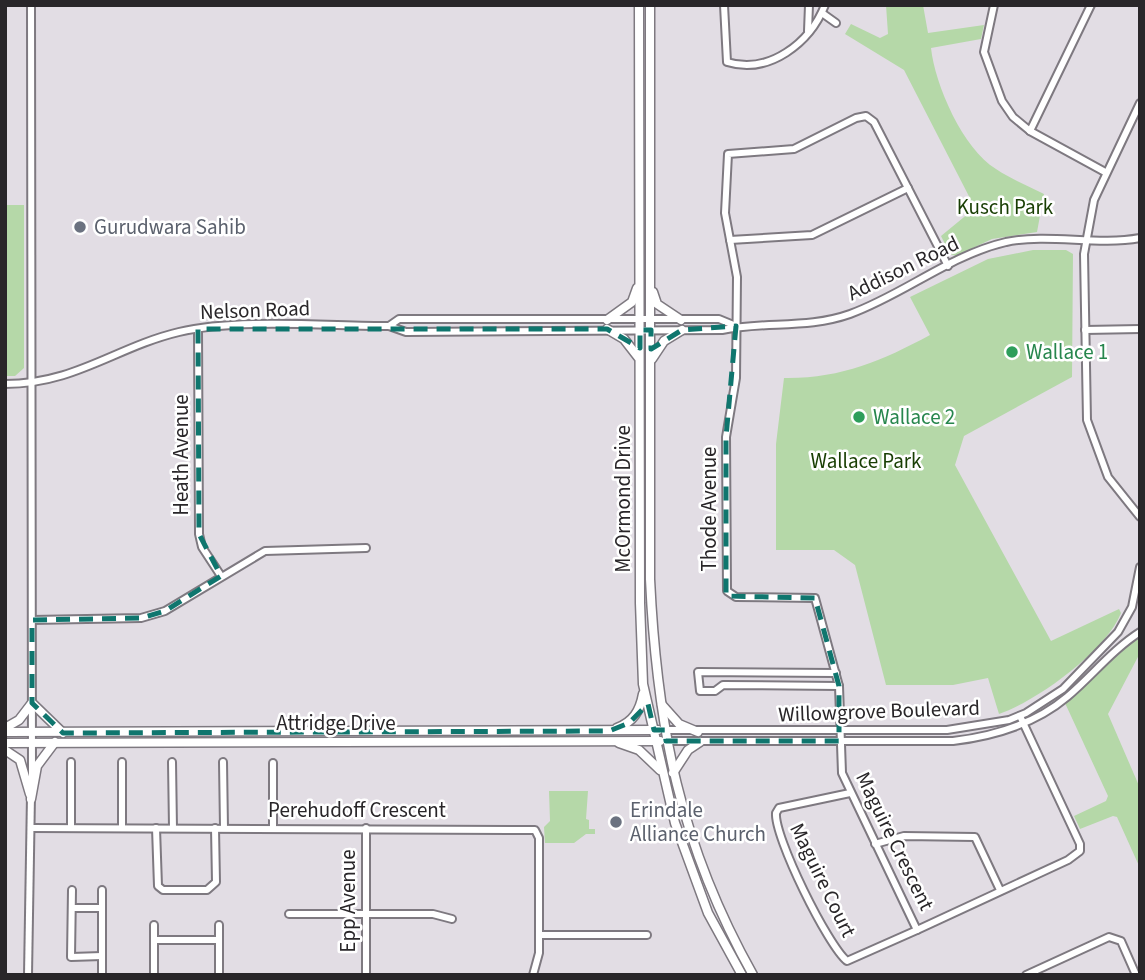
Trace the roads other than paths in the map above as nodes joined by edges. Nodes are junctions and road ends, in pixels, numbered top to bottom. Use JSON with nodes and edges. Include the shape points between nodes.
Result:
{"nodes":[{"id":1,"x":31,"y":5,"type":"edge"},
{"id":2,"x":639,"y":5,"type":"edge"},
{"id":3,"x":650,"y":5,"type":"edge"},
{"id":4,"x":724,"y":5,"type":"edge"},
{"id":5,"x":809,"y":5,"type":"edge"},
{"id":6,"x":825,"y":5,"type":"edge"},
{"id":7,"x":994,"y":5,"type":"edge"},
{"id":8,"x":1091,"y":5,"type":"edge"},
{"id":9,"x":822,"y":13,"type":"junction"},
{"id":10,"x":836,"y":23,"type":"dead end"},
{"id":11,"x":808,"y":32,"type":"junction"},
{"id":12,"x":1140,"y":103,"type":"edge"},
{"id":13,"x":1030,"y":131,"type":"junction"},
{"id":14,"x":1105,"y":172,"type":"junction"},
{"id":15,"x":908,"y":188,"type":"junction"},
{"id":16,"x":1140,"y":238,"type":"edge"},
{"id":17,"x":1085,"y":239,"type":"junction"},
{"id":18,"x":730,"y":240,"type":"junction"},
{"id":19,"x":948,"y":266,"type":"junction"},
{"id":20,"x":639,"y":282,"type":"junction"},
{"id":21,"x":650,"y":282,"type":"junction"},
{"id":22,"x":607,"y":325,"type":"junction"},
{"id":23,"x":640,"y":325,"type":"junction"},
{"id":24,"x":650,"y":325,"type":"junction"},
{"id":25,"x":682,"y":325,"type":"junction"},
{"id":26,"x":389,"y":326,"type":"junction"},
{"id":27,"x":736,"y":326,"type":"junction"},
{"id":28,"x":198,"y":328,"type":"junction"},
{"id":29,"x":1140,"y":329,"type":"edge"},
{"id":30,"x":1085,"y":330,"type":"junction"},
{"id":31,"x":640,"y":362,"type":"junction"},
{"id":32,"x":651,"y":362,"type":"junction"},
{"id":33,"x":33,"y":382,"type":"junction"},
{"id":34,"x":5,"y":384,"type":"edge"},
{"id":35,"x":640,"y":511,"type":"junction"},
{"id":36,"x":1140,"y":517,"type":"edge"},
{"id":37,"x":651,"y":529,"type":"junction"},
{"id":38,"x":366,"y":548,"type":"dead end"},
{"id":39,"x":1140,"y":568,"type":"edge"},
{"id":40,"x":221,"y":576,"type":"junction"},
{"id":41,"x":32,"y":620,"type":"junction"},
{"id":42,"x":1140,"y":632,"type":"edge"},
{"id":43,"x":836,"y":673,"type":"junction"},
{"id":44,"x":643,"y":684,"type":"junction"},
{"id":45,"x":839,"y":686,"type":"junction"},
{"id":46,"x":660,"y":702,"type":"junction"},
{"id":47,"x":32,"y":703,"type":"junction"},
{"id":48,"x":1020,"y":716,"type":"junction"},
{"id":49,"x":1024,"y":724,"type":"junction"},
{"id":50,"x":5,"y":730,"type":"edge"},
{"id":51,"x":654,"y":730,"type":"junction"},
{"id":52,"x":665,"y":730,"type":"junction"},
{"id":53,"x":609,"y":731,"type":"junction"},
{"id":54,"x":32,"y":732,"type":"junction"},
{"id":55,"x":698,"y":732,"type":"junction"},
{"id":56,"x":839,"y":732,"type":"junction"},
{"id":57,"x":63,"y":733,"type":"junction"},
{"id":58,"x":617,"y":741,"type":"junction"},
{"id":59,"x":656,"y":741,"type":"junction"},
{"id":60,"x":666,"y":741,"type":"junction"},
{"id":61,"x":839,"y":741,"type":"junction"},
{"id":62,"x":700,"y":742,"type":"junction"},
{"id":63,"x":5,"y":743,"type":"edge"},
{"id":64,"x":32,"y":743,"type":"junction"},
{"id":65,"x":55,"y":743,"type":"junction"},
{"id":66,"x":5,"y":750,"type":"edge"},
{"id":67,"x":71,"y":762,"type":"dead end"},
{"id":68,"x":122,"y":762,"type":"dead end"},
{"id":69,"x":173,"y":762,"type":"dead end"},
{"id":70,"x":223,"y":762,"type":"dead end"},
{"id":71,"x":273,"y":762,"type":"dead end"},
{"id":72,"x":662,"y":772,"type":"junction"},
{"id":73,"x":673,"y":773,"type":"junction"},
{"id":74,"x":850,"y":793,"type":"junction"},
{"id":75,"x":31,"y":799,"type":"junction"},
{"id":76,"x":32,"y":828,"type":"junction"},
{"id":77,"x":71,"y":828,"type":"junction"},
{"id":78,"x":122,"y":828,"type":"junction"},
{"id":79,"x":156,"y":828,"type":"junction"},
{"id":80,"x":173,"y":828,"type":"junction"},
{"id":81,"x":219,"y":828,"type":"junction"},
{"id":82,"x":273,"y":828,"type":"junction"},
{"id":83,"x":366,"y":828,"type":"junction"},
{"id":84,"x":875,"y":844,"type":"junction"},
{"id":85,"x":72,"y":890,"type":"dead end"},
{"id":86,"x":102,"y":890,"type":"dead end"},
{"id":87,"x":1000,"y":890,"type":"junction"},
{"id":88,"x":72,"y":908,"type":"junction"},
{"id":89,"x":102,"y":908,"type":"junction"},
{"id":90,"x":289,"y":914,"type":"dead end"},
{"id":91,"x":366,"y":914,"type":"junction"},
{"id":92,"x":452,"y":919,"type":"dead end"},
{"id":93,"x":154,"y":925,"type":"dead end"},
{"id":94,"x":219,"y":925,"type":"dead end"},
{"id":95,"x":918,"y":930,"type":"junction"},
{"id":96,"x":540,"y":935,"type":"junction"},
{"id":97,"x":647,"y":935,"type":"dead end"},
{"id":98,"x":154,"y":940,"type":"junction"},
{"id":99,"x":219,"y":940,"type":"junction"},
{"id":100,"x":102,"y":956,"type":"junction"},
{"id":101,"x":28,"y":975,"type":"edge"},
{"id":102,"x":102,"y":975,"type":"edge"},
{"id":103,"x":154,"y":975,"type":"edge"},
{"id":104,"x":219,"y":975,"type":"edge"},
{"id":105,"x":366,"y":975,"type":"edge"},
{"id":106,"x":533,"y":975,"type":"edge"},
{"id":107,"x":742,"y":975,"type":"edge"},
{"id":108,"x":753,"y":975,"type":"edge"},
{"id":109,"x":1026,"y":975,"type":"edge"},
{"id":110,"x":1136,"y":975,"type":"edge"}],
"edges":[{"from":1,"to":33,"type":"street"},
{"from":2,"to":20,"type":"main road","name":"McOrmond Drive"},
{"from":3,"to":21,"type":"main road","name":"McOrmond Drive"},
{"from":4,"to":11,"type":"street","via":[[727,62],[740,66],[772,61]]},
{"from":5,"to":11,"type":"street"},
{"from":6,"to":9,"type":"street"},
{"from":7,"to":13,"type":"street","via":[[984,52],[1002,101]]},
{"from":8,"to":13,"type":"street"},
{"from":9,"to":10,"type":"street"},
{"from":9,"to":11,"type":"street"},
{"from":12,"to":14,"type":"street"},
{"from":13,"to":14,"type":"street"},
{"from":14,"to":17,"type":"street"},
{"from":15,"to":18,"type":"street","via":[[812,235]]},
{"from":15,"to":18,"type":"street","via":[[874,122],[866,116],[794,149],[733,152],[725,162]]},
{"from":15,"to":19,"type":"street"},
{"from":16,"to":17,"type":"street","name":"Addison Road"},
{"from":17,"to":19,"type":"street","name":"Addison Road","via":[[1015,240]]},
{"from":17,"to":30,"type":"street"},
{"from":18,"to":27,"type":"street","via":[[737,277]]},
{"from":19,"to":27,"type":"street","name":"Addison Road","via":[[838,318],[792,326]]},
{"from":20,"to":22,"type":"main road","via":[[632,302]]},
{"from":20,"to":23,"type":"main road","name":"McOrmond Drive"},
{"from":21,"to":24,"type":"main road","name":"McOrmond Drive"},
{"from":21,"to":25,"type":"main road","via":[[657,304]]},
{"from":22,"to":23,"type":"street","name":"Nelson Road"},
{"from":22,"to":26,"type":"street","name":"Nelson Road","via":[[400,332]]},
{"from":22,"to":26,"type":"street","name":"Nelson Road","via":[[399,319]]},
{"from":22,"to":31,"type":"main road","via":[[630,344]]},
{"from":23,"to":24,"type":"street","name":"Nelson Road"},
{"from":23,"to":31,"type":"main road","name":"McOrmond Drive"},
{"from":24,"to":25,"type":"street","name":"Addison Road"},
{"from":24,"to":32,"type":"main road","name":"McOrmond Drive"},
{"from":25,"to":27,"type":"street","name":"Addison Road","via":[[719,319]]},
{"from":25,"to":32,"type":"main road","via":[[664,341]]},
{"from":26,"to":28,"type":"street","name":"Nelson Road"},
{"from":27,"to":43,"type":"street","name":"Thode Avenue","via":[[736,378],[726,437],[727,591],[736,597],[815,598]]},
{"from":28,"to":33,"type":"street","name":"Nelson Road","via":[[73,374]]},
{"from":28,"to":40,"type":"street","name":"Heath Avenue","via":[[199,534]]},
{"from":29,"to":30,"type":"street"},
{"from":30,"to":36,"type":"street","via":[[1085,398],[1093,443],[1114,487]]},
{"from":31,"to":35,"type":"main road","name":"McOrmond Drive"},
{"from":32,"to":37,"type":"main road","name":"McOrmond Drive"},
{"from":33,"to":34,"type":"street","name":"Nelson Road"},
{"from":33,"to":41,"type":"street"},
{"from":35,"to":37,"type":"main road"},
{"from":35,"to":44,"type":"main road","name":"McOrmond Drive"},
{"from":37,"to":46,"type":"main road","name":"McOrmond Drive","via":[[653,640]]},
{"from":38,"to":40,"type":"street","via":[[265,551]]},
{"from":39,"to":48,"type":"street","name":"Willowgrove Boulevard","via":[[1132,607],[1118,632],[1063,689]]},
{"from":40,"to":41,"type":"street","via":[[164,611],[141,618]]},
{"from":41,"to":47,"type":"street"},
{"from":42,"to":49,"type":"street","name":"Willowgrove Boulevard","via":[[1067,697]]},
{"from":43,"to":45,"type":"street","name":"Thode Avenue"},
{"from":43,"to":45,"type":"street","via":[[698,672],[700,691],[715,691],[723,685]]},
{"from":44,"to":51,"type":"main road","name":"McOrmond Drive"},
{"from":44,"to":53,"type":"main road","via":[[634,718]]},
{"from":45,"to":56,"type":"street","name":"Thode Avenue"},
{"from":46,"to":52,"type":"main road","name":"McOrmond Drive"},
{"from":46,"to":55,"type":"main road","via":[[679,724]]},
{"from":47,"to":50,"type":"main road"},
{"from":47,"to":54,"type":"street"},
{"from":47,"to":57,"type":"main road"},
{"from":48,"to":49,"type":"street","name":"Maguire Crescent"},
{"from":48,"to":56,"type":"street","name":"Willowgrove Boulevard","via":[[968,729]]},
{"from":49,"to":61,"type":"street","name":"Willowgrove Boulevard","via":[[953,741]]},
{"from":49,"to":87,"type":"street","name":"Maguire Crescent","via":[[1080,848],[1077,856]]},
{"from":50,"to":54,"type":"main road","name":"Attridge Drive"},
{"from":51,"to":52,"type":"main road","name":"Attridge Drive"},
{"from":51,"to":53,"type":"main road","name":"Attridge Drive"},
{"from":51,"to":59,"type":"main road","name":"McOrmond Drive"},
{"from":52,"to":55,"type":"street","name":"Willowgrove Boulevard"},
{"from":52,"to":60,"type":"main road","name":"McOrmond Drive"},
{"from":53,"to":57,"type":"main road","name":"Attridge Drive"},
{"from":54,"to":57,"type":"main road","name":"Attridge Drive"},
{"from":54,"to":64,"type":"street"},
{"from":55,"to":56,"type":"street","name":"Willowgrove Boulevard"},
{"from":56,"to":61,"type":"street","name":"Maguire Crescent"},
{"from":58,"to":59,"type":"main road","name":"Attridge Drive"},
{"from":58,"to":65,"type":"main road","name":"Attridge Drive"},
{"from":58,"to":72,"type":"main road","via":[[639,750]]},
{"from":59,"to":60,"type":"main road","name":"Attridge Drive"},
{"from":59,"to":72,"type":"main road","name":"McOrmond Drive"},
{"from":60,"to":62,"type":"street","name":"Willowgrove Boulevard"},
{"from":60,"to":73,"type":"main road","name":"McOrmond Drive"},
{"from":61,"to":62,"type":"street","name":"Willowgrove Boulevard"},
{"from":61,"to":74,"type":"street","name":"Maguire Crescent","via":[[842,773]]},
{"from":62,"to":73,"type":"main road","via":[[688,750]]},
{"from":63,"to":64,"type":"main road","name":"Attridge Drive"},
{"from":64,"to":65,"type":"main road","name":"Attridge Drive"},
{"from":64,"to":75,"type":"street"},
{"from":65,"to":75,"type":"main road","via":[[37,766]]},
{"from":66,"to":75,"type":"main road","via":[[20,760]]},
{"from":67,"to":77,"type":"street"},
{"from":68,"to":78,"type":"street"},
{"from":69,"to":80,"type":"street"},
{"from":70,"to":81,"type":"street"},
{"from":71,"to":82,"type":"street"},
{"from":72,"to":107,"type":"main road","name":"McOrmond Drive","via":[[686,859],[713,923]]},
{"from":73,"to":108,"type":"main road","name":"McOrmond Drive","via":[[696,856]]},
{"from":74,"to":84,"type":"street","name":"Maguire Crescent"},
{"from":74,"to":95,"type":"street","name":"Maguire Court","via":[[779,808],[776,813],[776,825],[800,882],[847,961]]},
{"from":75,"to":76,"type":"street"},
{"from":76,"to":77,"type":"street","name":"Perehudoff Crescent"},
{"from":76,"to":101,"type":"street"},
{"from":77,"to":78,"type":"street","name":"Perehudoff Crescent"},
{"from":78,"to":79,"type":"street","name":"Perehudoff Crescent"},
{"from":79,"to":80,"type":"street","name":"Perehudoff Crescent"},
{"from":79,"to":81,"type":"street","via":[[158,886],[163,890],[207,890],[216,882]]},
{"from":80,"to":81,"type":"street","name":"Perehudoff Crescent"},
{"from":81,"to":82,"type":"street","name":"Perehudoff Crescent"},
{"from":82,"to":83,"type":"street","name":"Perehudoff Crescent"},
{"from":83,"to":91,"type":"street","name":"Epp Avenue"},
{"from":83,"to":96,"type":"street","name":"Perehudoff Crescent","via":[[535,830]]},
{"from":84,"to":87,"type":"street","via":[[904,836],[975,837]]},
{"from":84,"to":95,"type":"street","name":"Maguire Crescent"},
{"from":85,"to":88,"type":"street"},
{"from":86,"to":89,"type":"street"},
{"from":87,"to":95,"type":"street","name":"Maguire Crescent"},
{"from":88,"to":89,"type":"street"},
{"from":88,"to":100,"type":"street","via":[[71,957]]},
{"from":89,"to":100,"type":"street"},
{"from":90,"to":91,"type":"street"},
{"from":91,"to":92,"type":"street","via":[[433,914]]},
{"from":91,"to":105,"type":"street","name":"Epp Avenue"},
{"from":93,"to":98,"type":"street"},
{"from":94,"to":99,"type":"street"},
{"from":96,"to":97,"type":"street"},
{"from":96,"to":106,"type":"street","name":"Perehudoff Crescent"},
{"from":98,"to":99,"type":"street"},
{"from":98,"to":103,"type":"street"},
{"from":99,"to":104,"type":"street"},
{"from":100,"to":102,"type":"street"},
{"from":109,"to":110,"type":"street","via":[[1109,937],[1121,941]]}]}
